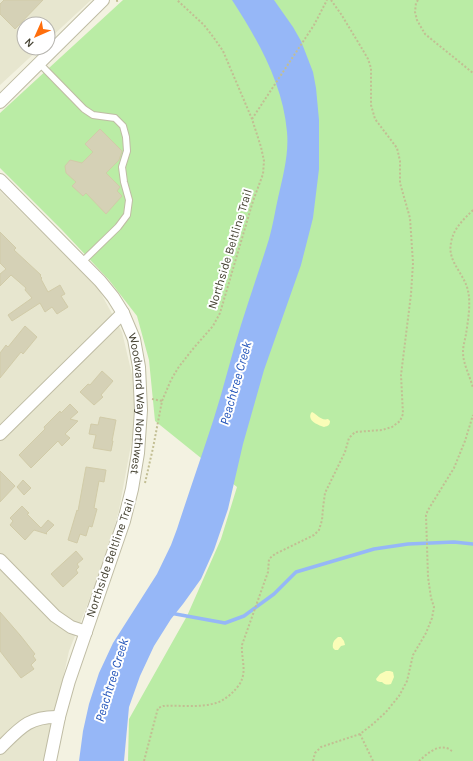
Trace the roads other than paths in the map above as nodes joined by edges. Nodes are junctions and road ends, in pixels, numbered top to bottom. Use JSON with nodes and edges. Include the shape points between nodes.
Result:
{"nodes":[{"id":1,"x":103,"y":0,"type":"edge"},
{"id":2,"x":39,"y":63,"type":"junction"},
{"id":3,"x":0,"y":102,"type":"edge"},
{"id":4,"x":0,"y":180,"type":"edge"},
{"id":5,"x":82,"y":262,"type":"junction"},
{"id":6,"x":123,"y":313,"type":"junction"},
{"id":7,"x":0,"y":434,"type":"edge"},
{"id":8,"x":0,"y":560,"type":"edge"},
{"id":9,"x":86,"y":632,"type":"junction"},
{"id":10,"x":59,"y":717,"type":"junction"},
{"id":11,"x":0,"y":748,"type":"edge"},
{"id":12,"x":50,"y":761,"type":"edge"}],
"edges":[{"from":1,"to":2,"type":"street"},
{"from":2,"to":3,"type":"street"},
{"from":2,"to":5,"type":"lane","via":[[84,109],[93,115],[115,118],[123,126],[126,137],[127,151],[122,168],[129,200],[127,215]]},
{"from":4,"to":5,"type":"street","name":"Woodward Way Northwest"},
{"from":5,"to":6,"type":"street","name":"Woodward Way Northwest","via":[[109,292]]},
{"from":6,"to":7,"type":"street"},
{"from":6,"to":9,"type":"street","name":"Woodward Way Northwest","via":[[134,339],[140,367],[138,453],[124,521]]},
{"from":8,"to":9,"type":"street","via":[[55,616],[71,627]]},
{"from":9,"to":10,"type":"street","name":"Woodward Way Northwest"},
{"from":10,"to":11,"type":"street","via":[[48,717],[27,723]]},
{"from":10,"to":12,"type":"street","name":"Woodward Way Northwest"}]}
